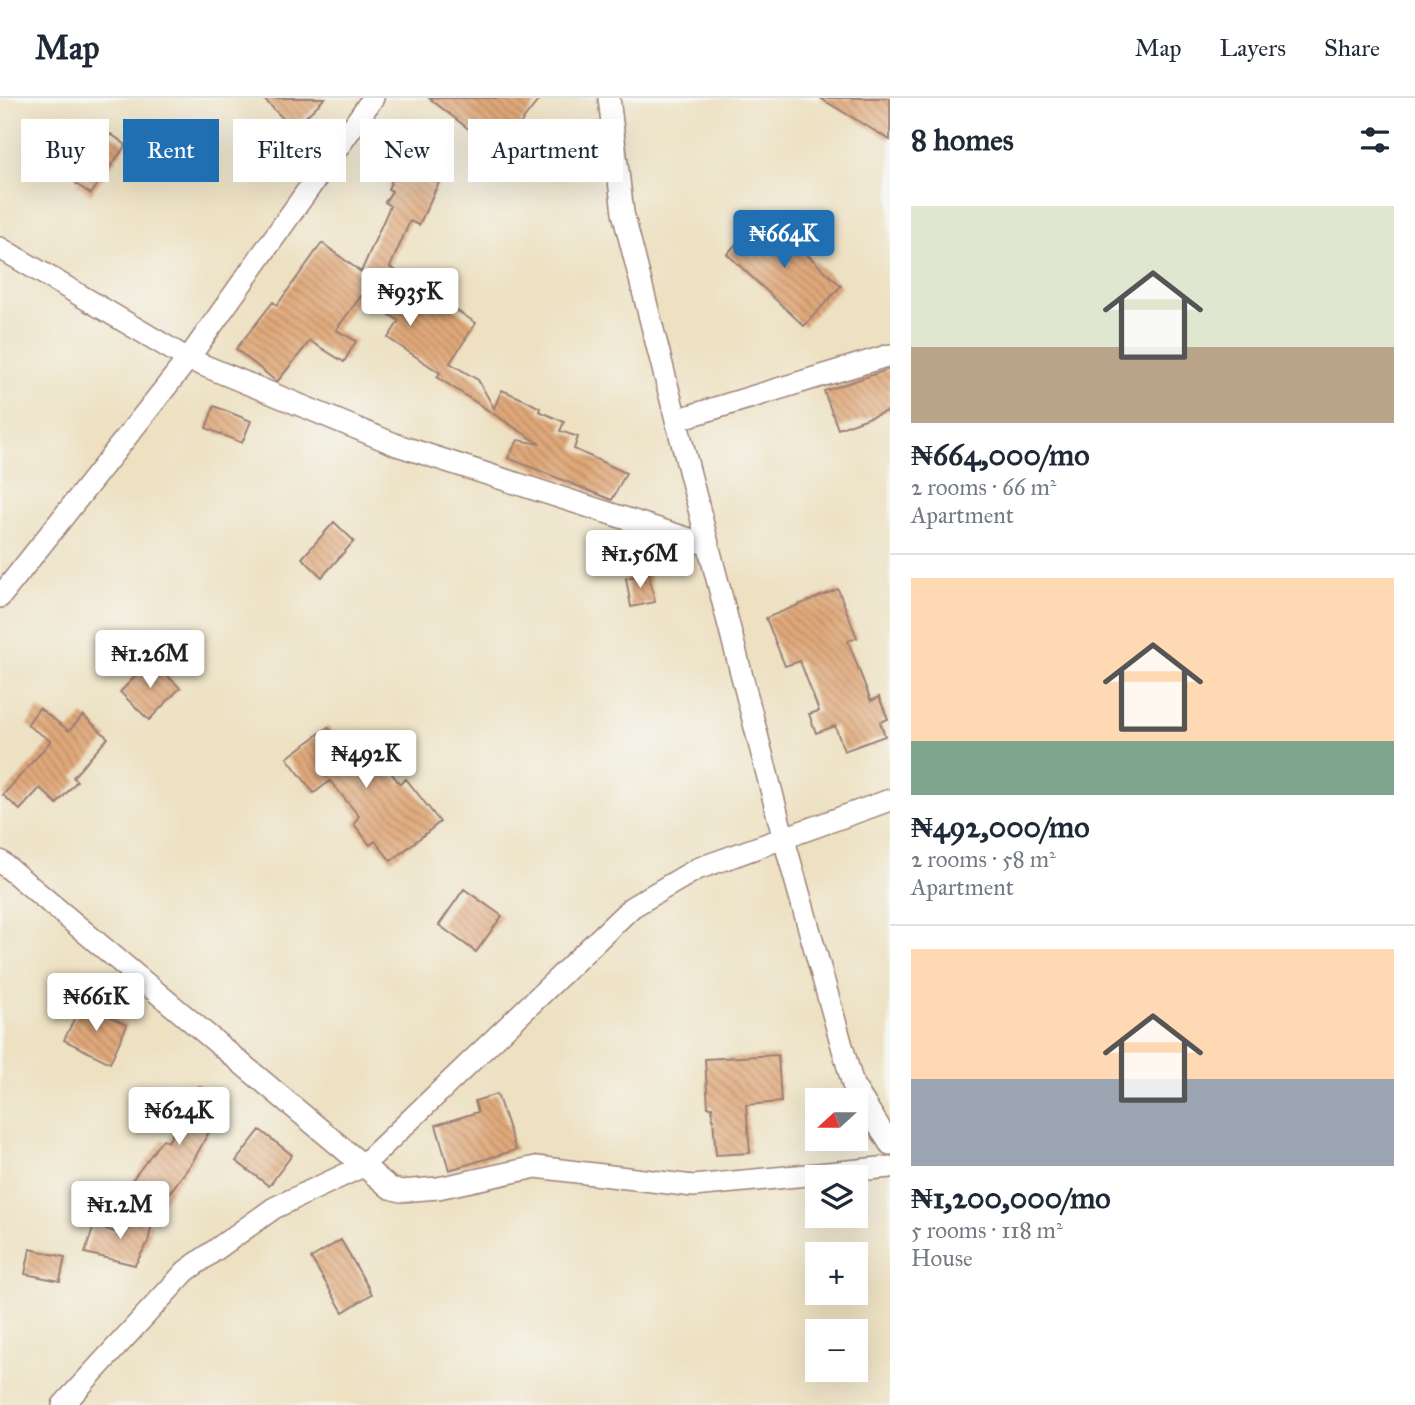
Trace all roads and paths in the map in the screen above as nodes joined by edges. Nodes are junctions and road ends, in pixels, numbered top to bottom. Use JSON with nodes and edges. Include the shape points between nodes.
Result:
{"nodes":[{"id":1,"x":373,"y":98,"type":"edge"},
{"id":2,"x":609,"y":98,"type":"edge"},
{"id":3,"x":0,"y":248,"type":"edge"},
{"id":4,"x":890,"y":355,"type":"edge"},
{"id":5,"x":188,"y":359,"type":"junction"},
{"id":6,"x":676,"y":419,"type":"junction"},
{"id":7,"x":708,"y":545,"type":"junction"},
{"id":8,"x":0,"y":597,"type":"edge"},
{"id":9,"x":890,"y":800,"type":"edge"},
{"id":10,"x":783,"y":836,"type":"junction"},
{"id":11,"x":0,"y":861,"type":"edge"},
{"id":12,"x":890,"y":1144,"type":"edge"},
{"id":13,"x":361,"y":1167,"type":"junction"},
{"id":14,"x":890,"y":1167,"type":"edge"},
{"id":15,"x":62,"y":1405,"type":"edge"}],
"edges":[{"from":1,"to":5,"type":"street"},
{"from":2,"to":6,"type":"street","via":[[623,213]]},
{"from":3,"to":5,"type":"street"},
{"from":4,"to":6,"type":"street"},
{"from":5,"to":7,"type":"street","via":[[397,445]]},
{"from":5,"to":8,"type":"street"},
{"from":6,"to":7,"type":"street"},
{"from":7,"to":10,"type":"street"},
{"from":9,"to":10,"type":"street"},
{"from":10,"to":12,"type":"street","via":[[853,1085]]},
{"from":10,"to":13,"type":"street","via":[[697,869],[632,907]]},
{"from":11,"to":13,"type":"street"},
{"from":13,"to":14,"type":"street","via":[[401,1191],[438,1188],[536,1167],[693,1186]]},
{"from":13,"to":15,"type":"street","via":[[274,1208],[186,1271]]}]}
